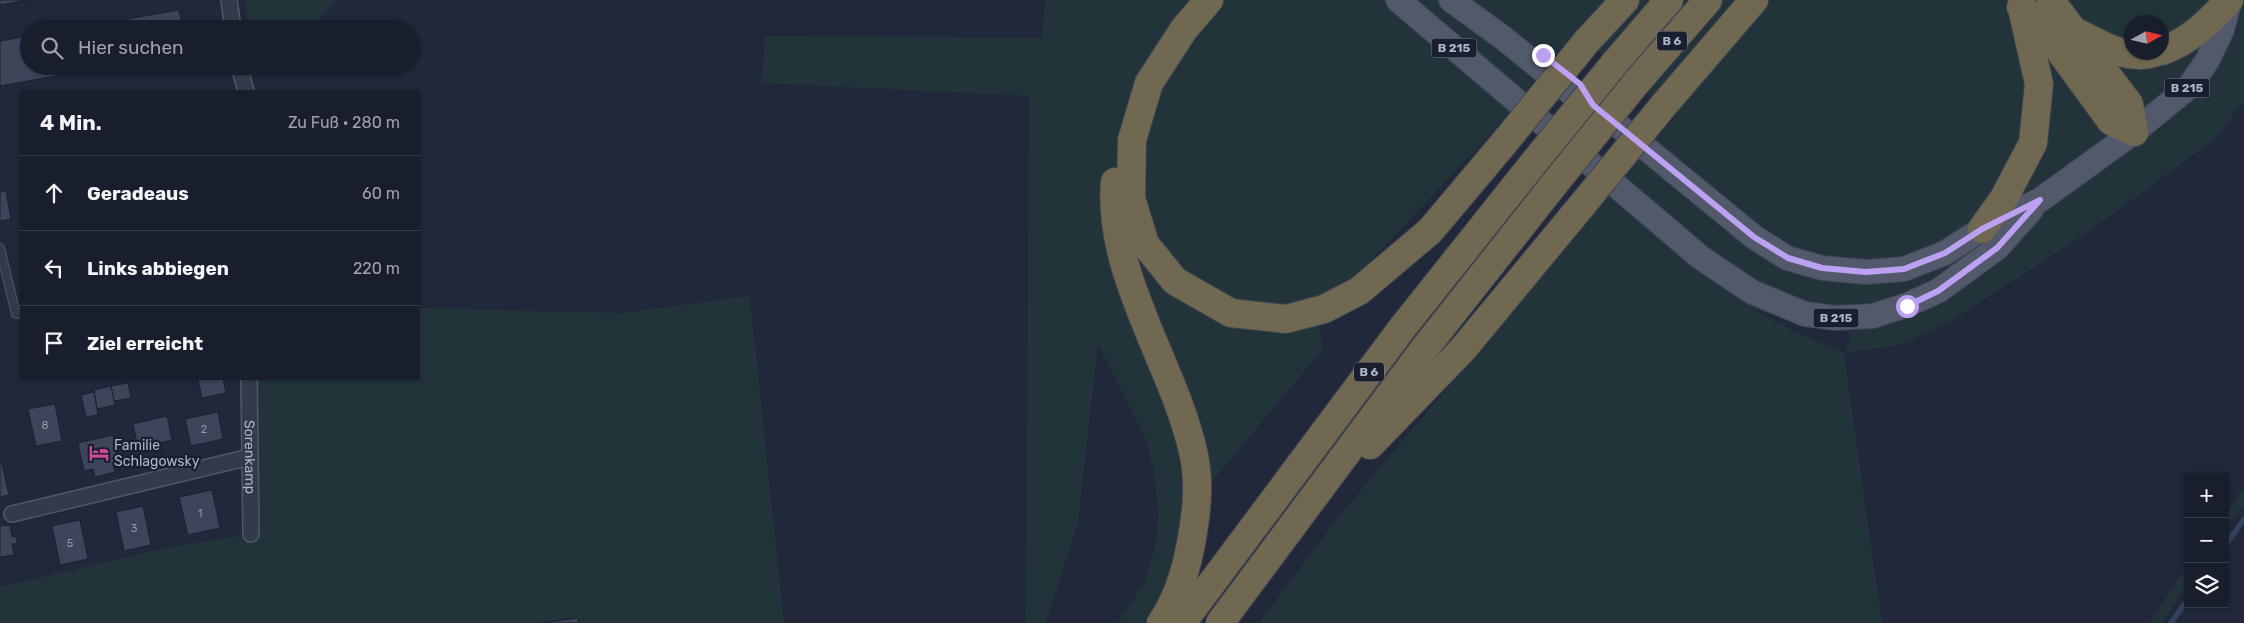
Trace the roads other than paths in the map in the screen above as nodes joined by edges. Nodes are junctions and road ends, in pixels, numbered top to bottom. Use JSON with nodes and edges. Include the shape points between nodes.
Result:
{"nodes":[{"id":1,"x":229,"y":0,"type":"edge"},
{"id":2,"x":1191,"y":0,"type":"edge"},
{"id":3,"x":1209,"y":0,"type":"edge"},
{"id":4,"x":1398,"y":0,"type":"edge"},
{"id":5,"x":1451,"y":0,"type":"edge"},
{"id":6,"x":1476,"y":0,"type":"edge"},
{"id":7,"x":1624,"y":0,"type":"edge"},
{"id":8,"x":1669,"y":0,"type":"edge"},
{"id":9,"x":1708,"y":0,"type":"edge"},
{"id":10,"x":1754,"y":0,"type":"edge"},
{"id":11,"x":2050,"y":0,"type":"edge"},
{"id":12,"x":2230,"y":0,"type":"edge"},
{"id":13,"x":2019,"y":4,"type":"edge"},
{"id":14,"x":232,"y":20,"type":"edge"},
{"id":15,"x":2072,"y":30,"type":"junction"},
{"id":16,"x":2169,"y":48,"type":"edge"},
{"id":17,"x":2124,"y":53,"type":"edge"},
{"id":18,"x":242,"y":75,"type":"edge"},
{"id":19,"x":246,"y":90,"type":"edge"},
{"id":20,"x":1593,"y":105,"type":"junction"},
{"id":21,"x":2134,"y":132,"type":"junction"},
{"id":22,"x":2040,"y":200,"type":"junction"},
{"id":23,"x":1982,"y":229,"type":"junction"},
{"id":24,"x":0,"y":248,"type":"edge"},
{"id":25,"x":20,"y":313,"type":"edge"},
{"id":26,"x":249,"y":380,"type":"edge"},
{"id":27,"x":250,"y":456,"type":"junction"},
{"id":28,"x":12,"y":514,"type":"dead end"},
{"id":29,"x":1294,"y":522,"type":"junction"},
{"id":30,"x":251,"y":534,"type":"dead end"},
{"id":31,"x":1161,"y":623,"type":"edge"},
{"id":32,"x":1182,"y":623,"type":"edge"},
{"id":33,"x":1220,"y":623,"type":"edge"}],
"edges":[{"from":1,"to":14,"type":"street"},
{"from":2,"to":31,"type":"highway","via":[[1170,25],[1140,75],[1120,137],[1114,199],[1122,251],[1194,452],[1198,504],[1188,565]]},
{"from":3,"to":7,"type":"highway","bridge":true,"via":[[1184,29],[1149,83],[1132,140],[1130,198],[1145,244],[1175,281],[1231,313],[1286,318],[1324,309],[1359,291],[1430,231]]},
{"from":4,"to":22,"type":"main road","number":"B 215","via":[[1700,257],[1752,292],[1805,314],[1836,318],[1873,316],[1907,306],[1938,291],[1997,248]]},
{"from":5,"to":20,"type":"main road","number":"B 215","via":[[1571,93]]},
{"from":6,"to":20,"type":"main road","number":"B 215","via":[[1580,84]]},
{"from":8,"to":32,"type":"highway","number":"B 6","bridge":true,"via":[[1403,327]]},
{"from":9,"to":29,"type":"highway","number":"B 6","bridge":true,"via":[[1555,183]]},
{"from":10,"to":29,"type":"highway","bridge":true,"via":[[1463,349]]},
{"from":11,"to":15,"type":"highway"},
{"from":12,"to":16,"type":"highway","via":[[2197,33]]},
{"from":12,"to":21,"type":"main road","number":"B 215","via":[[2222,30],[2207,61],[2189,87]]},
{"from":13,"to":21,"type":"highway","via":[[2049,36],[2111,121]]},
{"from":13,"to":23,"type":"highway","via":[[2039,84],[2033,143],[2004,198]]},
{"from":15,"to":17,"type":"highway"},
{"from":15,"to":21,"type":"highway","via":[[2129,104]]},
{"from":18,"to":19,"type":"street"},
{"from":20,"to":23,"type":"main road","number":"B 215","via":[[1754,237],[1788,258],[1822,268],[1857,272],[1904,269],[1945,253]]},
{"from":21,"to":22,"type":"main road","number":"B 215"},
{"from":22,"to":23,"type":"main road","number":"B 215"},
{"from":24,"to":25,"type":"lane","via":[[16,314]]},
{"from":26,"to":27,"type":"street","name":"Sorenkamp"},
{"from":27,"to":28,"type":"street"},
{"from":27,"to":30,"type":"street","name":"Sorenkamp"},
{"from":29,"to":33,"type":"highway","number":"B 6"}]}
